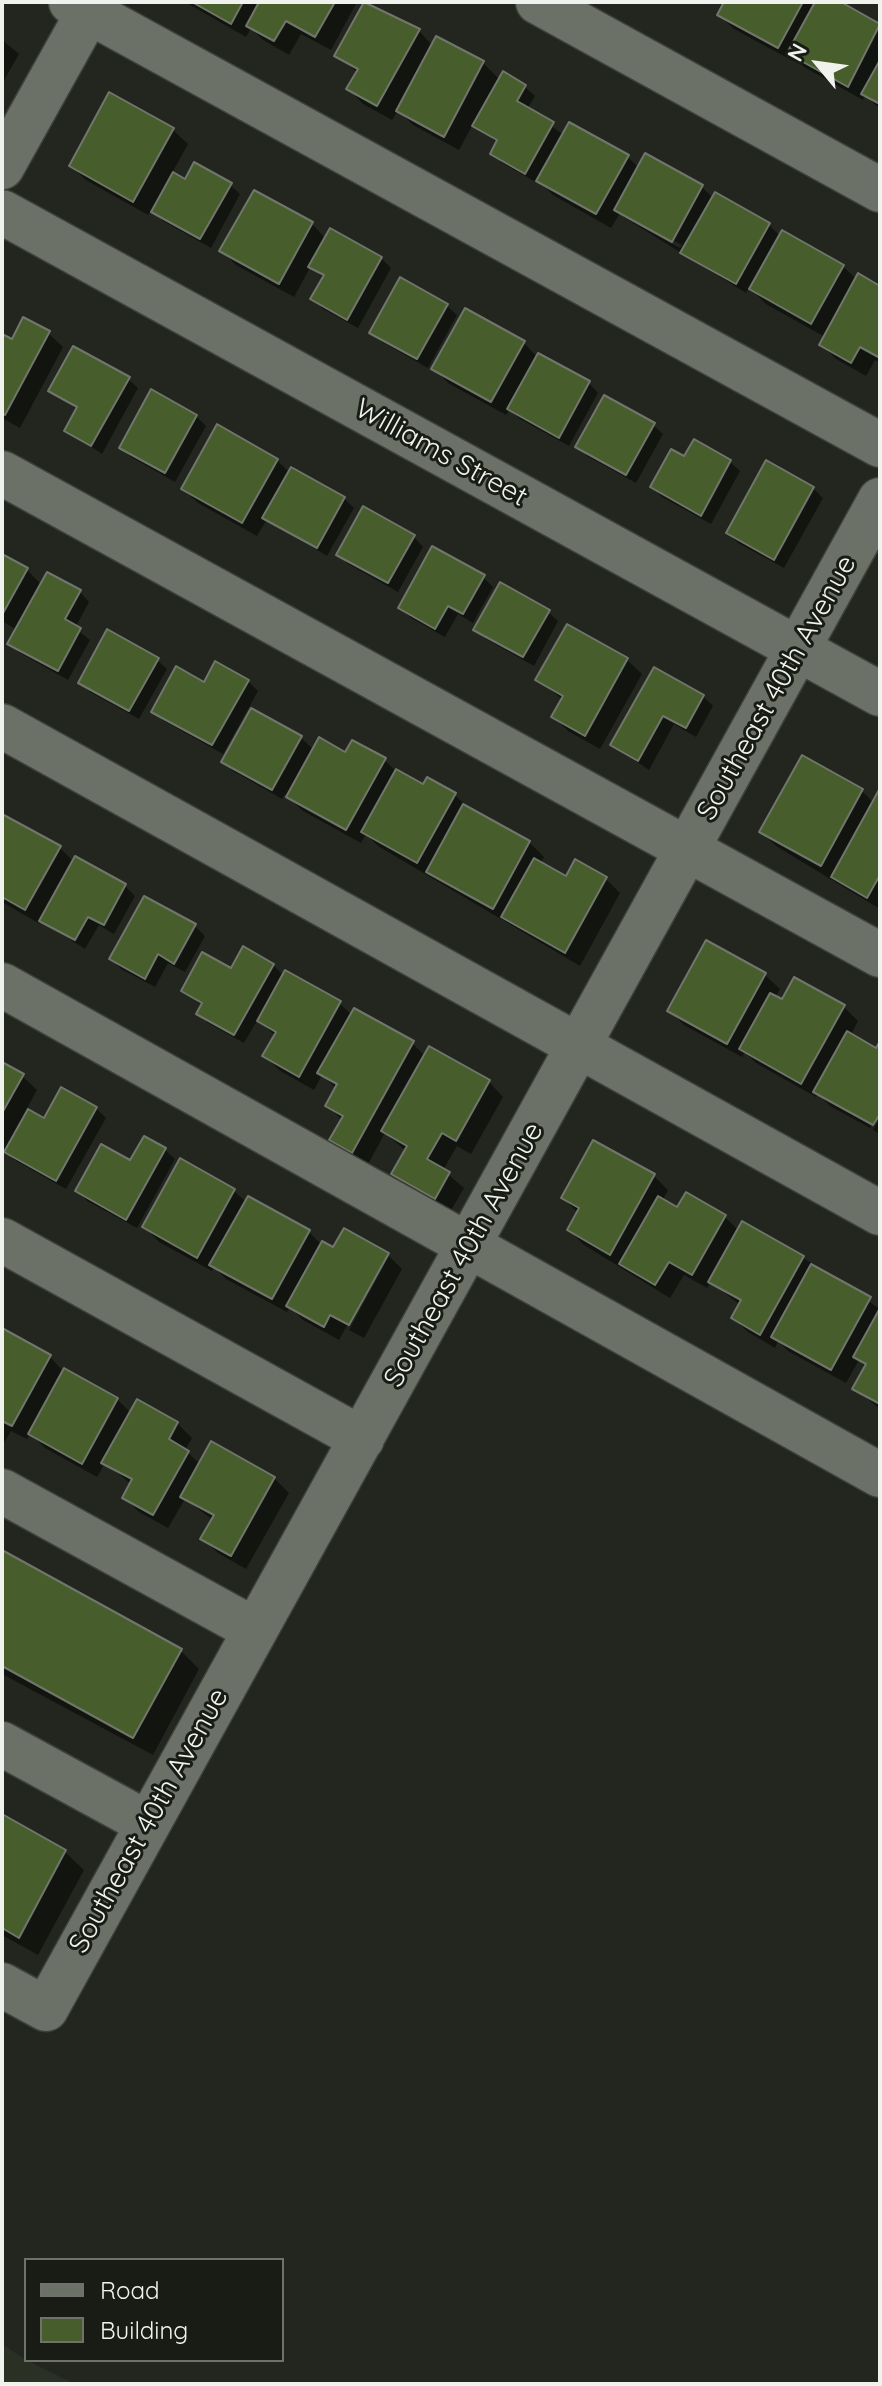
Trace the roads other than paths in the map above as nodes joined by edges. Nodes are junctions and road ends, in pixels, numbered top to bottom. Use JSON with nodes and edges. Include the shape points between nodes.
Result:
{"nodes":[{"id":1,"x":538,"y":2,"type":"edge"},
{"id":2,"x":84,"y":5,"type":"edge"},
{"id":3,"x":2,"y":167,"type":"edge"},
{"id":4,"x":880,"y":190,"type":"edge"},
{"id":5,"x":2,"y":212,"type":"edge"},
{"id":6,"x":880,"y":445,"type":"edge"},
{"id":7,"x":2,"y":473,"type":"edge"},
{"id":8,"x":880,"y":500,"type":"edge"},
{"id":9,"x":798,"y":648,"type":"junction"},
{"id":10,"x":880,"y":694,"type":"edge"},
{"id":11,"x":2,"y":726,"type":"edge"},
{"id":12,"x":689,"y":848,"type":"junction"},
{"id":13,"x":880,"y":955,"type":"edge"},
{"id":14,"x":2,"y":985,"type":"edge"},
{"id":15,"x":580,"y":1047,"type":"junction"},
{"id":16,"x":880,"y":1213,"type":"edge"},
{"id":17,"x":2,"y":1240,"type":"edge"},
{"id":18,"x":468,"y":1245,"type":"junction"},
{"id":19,"x":362,"y":1439,"type":"junction"},
{"id":20,"x":880,"y":1475,"type":"edge"},
{"id":21,"x":2,"y":1491,"type":"edge"},
{"id":22,"x":255,"y":1630,"type":"junction"},
{"id":23,"x":2,"y":1744,"type":"edge"},
{"id":24,"x":147,"y":1823,"type":"junction"},
{"id":25,"x":2,"y":1985,"type":"edge"}],
"edges":[{"from":1,"to":4,"type":"street"},
{"from":2,"to":3,"type":"street"},
{"from":2,"to":6,"type":"street"},
{"from":5,"to":9,"type":"street","name":"Williams Street"},
{"from":7,"to":12,"type":"street"},
{"from":8,"to":9,"type":"street","name":"Southeast 40th Avenue"},
{"from":9,"to":10,"type":"street","name":"Williams Street"},
{"from":9,"to":12,"type":"street","name":"Southeast 40th Avenue"},
{"from":11,"to":15,"type":"street"},
{"from":12,"to":13,"type":"street"},
{"from":12,"to":15,"type":"street","name":"Southeast 40th Avenue"},
{"from":14,"to":18,"type":"street"},
{"from":15,"to":16,"type":"street"},
{"from":15,"to":18,"type":"street","name":"Southeast 40th Avenue"},
{"from":17,"to":19,"type":"street"},
{"from":18,"to":19,"type":"street","name":"Southeast 40th Avenue"},
{"from":18,"to":20,"type":"street"},
{"from":19,"to":22,"type":"street","name":"Southeast 40th Avenue"},
{"from":21,"to":22,"type":"street"},
{"from":22,"to":24,"type":"street","name":"Southeast 40th Avenue"},
{"from":23,"to":24,"type":"street"},
{"from":24,"to":25,"type":"street","name":"Southeast 40th Avenue","via":[[46,2009]]}]}
